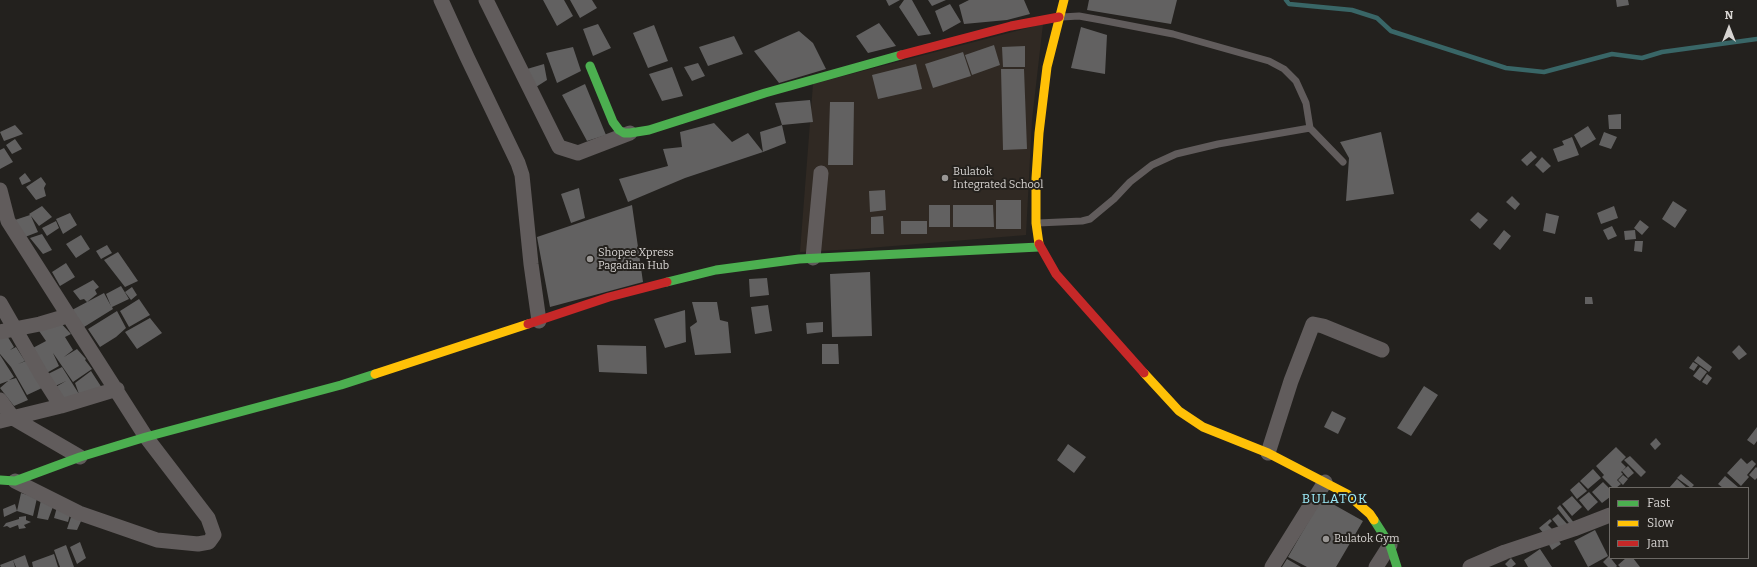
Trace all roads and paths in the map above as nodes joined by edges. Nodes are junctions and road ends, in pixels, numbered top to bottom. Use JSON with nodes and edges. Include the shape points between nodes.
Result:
{"nodes":[{"id":1,"x":441,"y":0,"type":"edge"},
{"id":2,"x":486,"y":0,"type":"edge"},
{"id":3,"x":1064,"y":0,"type":"edge"},
{"id":4,"x":1059,"y":17,"type":"junction"},
{"id":5,"x":590,"y":66,"type":"dead end"},
{"id":6,"x":1310,"y":128,"type":"junction"},
{"id":7,"x":630,"y":133,"type":"junction"},
{"id":8,"x":1343,"y":162,"type":"dead end"},
{"id":9,"x":822,"y":173,"type":"dead end"},
{"id":10,"x":0,"y":190,"type":"edge"},
{"id":11,"x":1036,"y":223,"type":"junction"},
{"id":12,"x":1039,"y":247,"type":"junction"},
{"id":13,"x":813,"y":258,"type":"junction"},
{"id":14,"x":0,"y":303,"type":"edge"},
{"id":15,"x":67,"y":316,"type":"junction"},
{"id":16,"x":539,"y":321,"type":"junction"},
{"id":17,"x":16,"y":330,"type":"junction"},
{"id":18,"x":0,"y":332,"type":"edge"},
{"id":19,"x":1382,"y":350,"type":"dead end"},
{"id":20,"x":117,"y":389,"type":"junction"},
{"id":21,"x":0,"y":400,"type":"edge"},
{"id":22,"x":61,"y":406,"type":"junction"},
{"id":23,"x":7,"y":420,"type":"edge"},
{"id":24,"x":146,"y":437,"type":"junction"},
{"id":25,"x":1268,"y":453,"type":"junction"},
{"id":26,"x":80,"y":457,"type":"junction"},
{"id":27,"x":7,"y":481,"type":"edge"},
{"id":28,"x":1325,"y":482,"type":"junction"},
{"id":29,"x":1609,"y":515,"type":"edge"},
{"id":30,"x":1390,"y":545,"type":"junction"},
{"id":31,"x":1272,"y":567,"type":"edge"},
{"id":32,"x":1376,"y":567,"type":"edge"},
{"id":33,"x":1397,"y":567,"type":"edge"},
{"id":34,"x":1470,"y":567,"type":"edge"}],
"edges":[{"from":1,"to":16,"type":"street","via":[[520,169]]},
{"from":2,"to":7,"type":"street","via":[[559,147],[578,153]]},
{"from":3,"to":4,"type":"street"},
{"from":4,"to":6,"type":"lane","via":[[1079,16],[1173,34],[1269,60],[1284,69],[1296,81],[1306,103]]},
{"from":4,"to":7,"type":"street","via":[[1011,26],[857,67],[648,130]]},
{"from":4,"to":11,"type":"street","via":[[1047,67],[1040,125]]},
{"from":5,"to":7,"type":"street","via":[[613,122],[619,130]]},
{"from":6,"to":8,"type":"lane"},
{"from":6,"to":11,"type":"lane","via":[[1176,154],[1152,165],[1090,219]]},
{"from":9,"to":13,"type":"street"},
{"from":10,"to":15,"type":"street","via":[[8,221]]},
{"from":11,"to":12,"type":"street"},
{"from":12,"to":13,"type":"street"},
{"from":12,"to":25,"type":"street","via":[[1056,274],[1084,307],[1180,411],[1203,427]]},
{"from":13,"to":16,"type":"street","via":[[716,270],[610,297]]},
{"from":14,"to":17,"type":"street"},
{"from":15,"to":17,"type":"street"},
{"from":15,"to":20,"type":"street"},
{"from":16,"to":24,"type":"street","via":[[341,384]]},
{"from":17,"to":18,"type":"street"},
{"from":17,"to":22,"type":"street"},
{"from":19,"to":25,"type":"street","via":[[1313,324]]},
{"from":20,"to":22,"type":"street"},
{"from":20,"to":24,"type":"street"},
{"from":21,"to":23,"type":"street"},
{"from":22,"to":23,"type":"street"},
{"from":23,"to":26,"type":"street"},
{"from":24,"to":26,"type":"street"},
{"from":24,"to":27,"type":"street","via":[[208,518],[214,535],[209,542],[191,544],[157,540],[80,513]]},
{"from":25,"to":28,"type":"street"},
{"from":26,"to":27,"type":"street"},
{"from":28,"to":30,"type":"street","via":[[1347,494],[1370,514]]},
{"from":28,"to":31,"type":"street"},
{"from":29,"to":34,"type":"street"},
{"from":30,"to":32,"type":"street"},
{"from":30,"to":33,"type":"street"}]}
